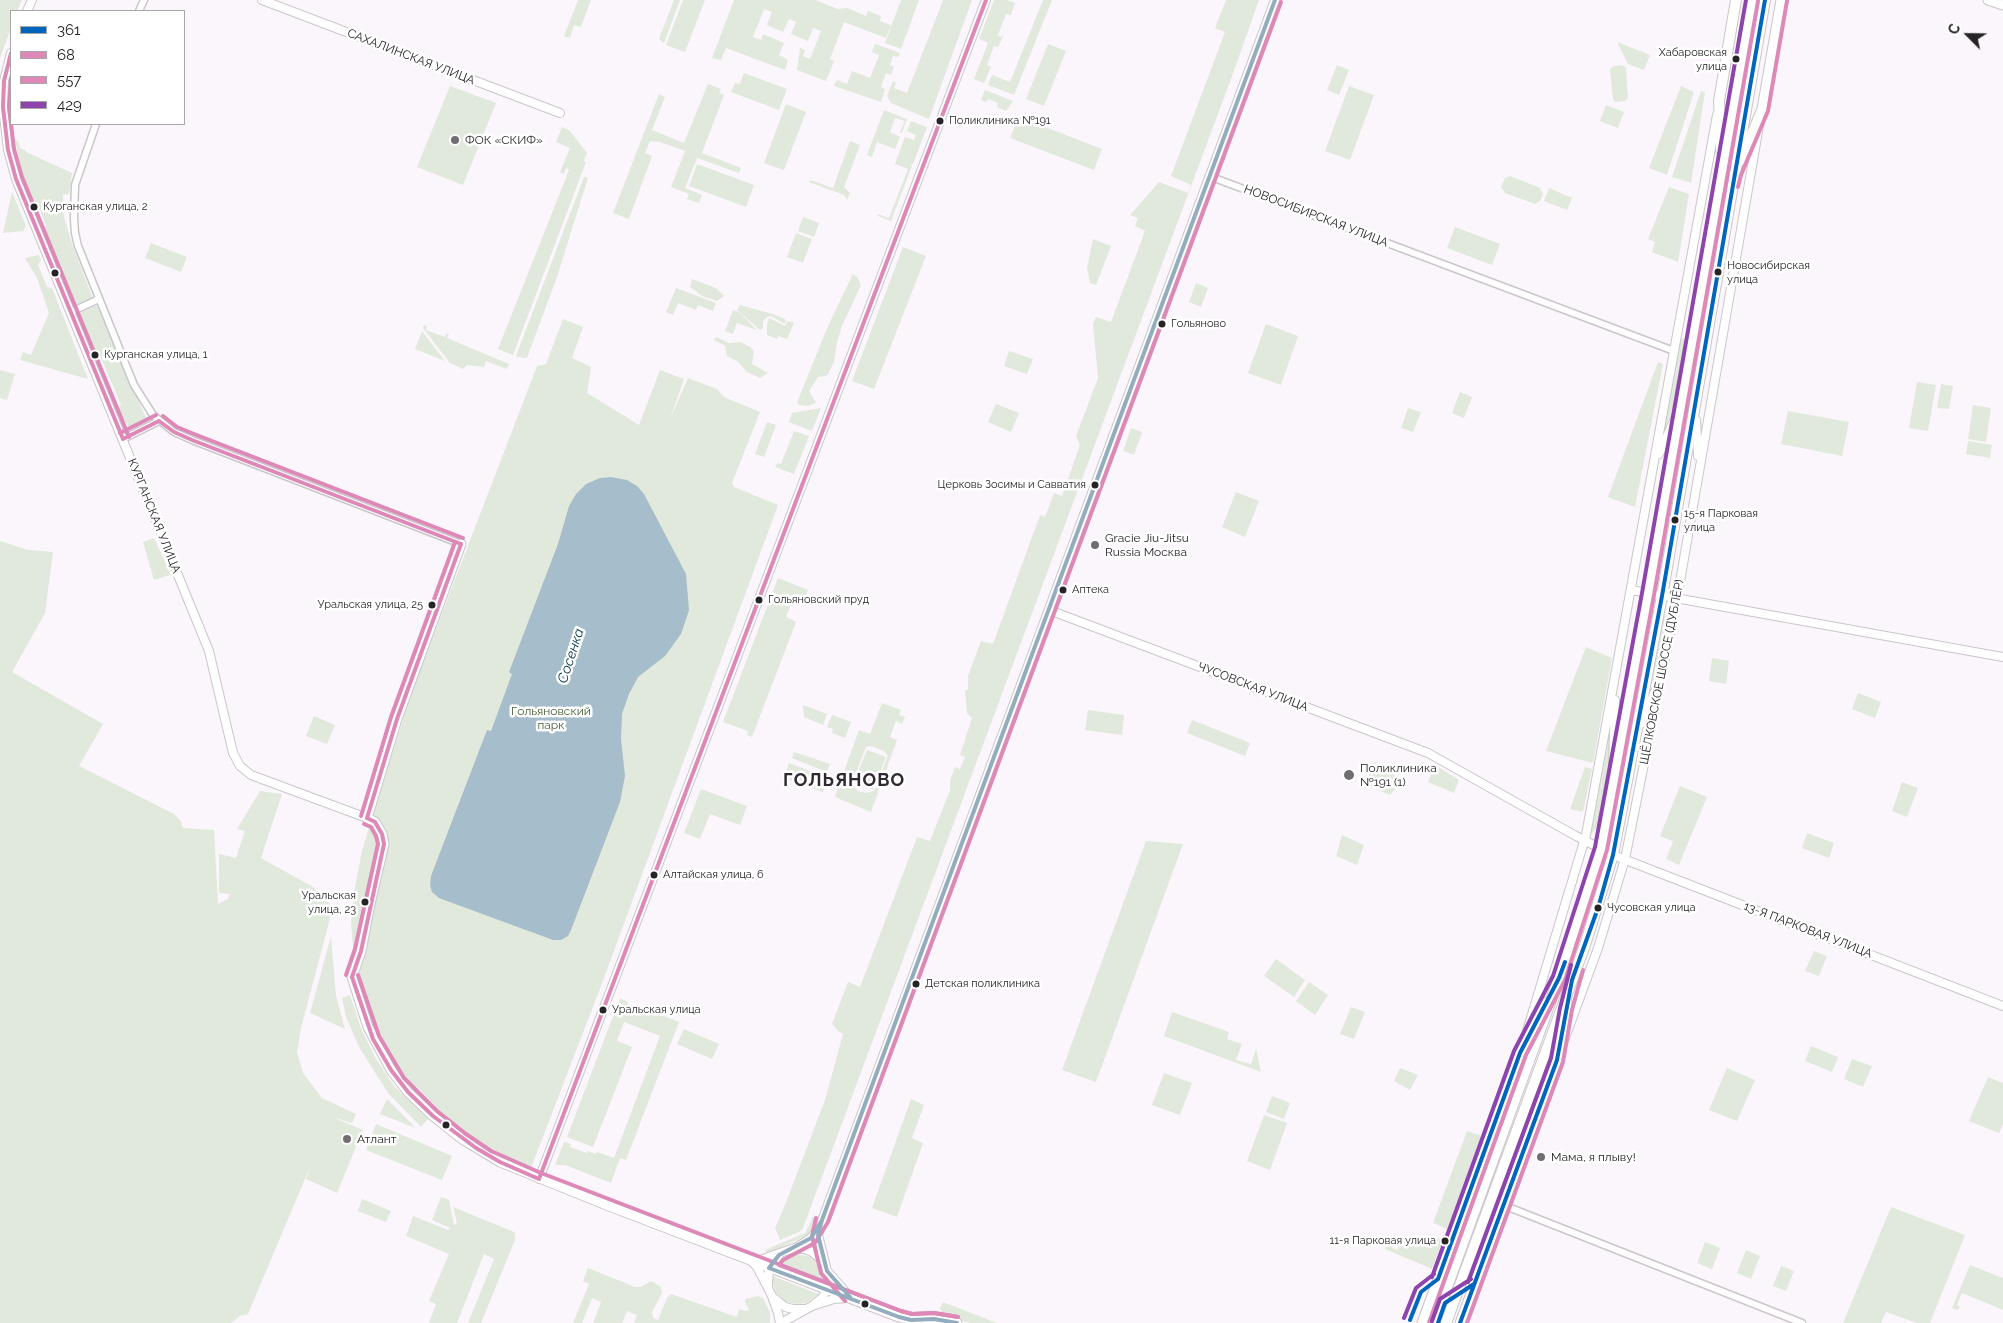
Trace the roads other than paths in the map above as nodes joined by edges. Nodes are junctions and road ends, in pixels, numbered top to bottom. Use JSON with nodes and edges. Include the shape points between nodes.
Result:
{"nodes":[{"id":1,"x":262,"y":0,"type":"edge"},
{"id":2,"x":986,"y":0,"type":"edge"},
{"id":3,"x":1275,"y":0,"type":"edge"},
{"id":4,"x":1736,"y":0,"type":"edge"},
{"id":5,"x":1752,"y":0,"type":"edge"},
{"id":6,"x":1765,"y":0,"type":"edge"},
{"id":7,"x":1781,"y":0,"type":"edge"},
{"id":8,"x":1988,"y":0,"type":"edge"},
{"id":9,"x":2003,"y":5,"type":"edge"},
{"id":10,"x":10,"y":56,"type":"edge"},
{"id":11,"x":1719,"y":101,"type":"junction"},
{"id":12,"x":1762,"y":109,"type":"junction"},
{"id":13,"x":560,"y":113,"type":"dead end"},
{"id":14,"x":96,"y":125,"type":"edge"},
{"id":15,"x":1722,"y":170,"type":"junction"},
{"id":16,"x":1735,"y":173,"type":"junction"},
{"id":17,"x":1209,"y":176,"type":"junction"},
{"id":18,"x":99,"y":298,"type":"junction"},
{"id":19,"x":71,"y":312,"type":"junction"},
{"id":20,"x":1674,"y":352,"type":"junction"},
{"id":21,"x":1682,"y":402,"type":"junction"},
{"id":22,"x":1694,"y":404,"type":"junction"},
{"id":23,"x":159,"y":421,"type":"junction"},
{"id":24,"x":123,"y":439,"type":"junction"},
{"id":25,"x":1654,"y":464,"type":"junction"},
{"id":26,"x":1699,"y":470,"type":"junction"},
{"id":27,"x":462,"y":544,"type":"joint"},
{"id":28,"x":1631,"y":590,"type":"junction"},
{"id":29,"x":1648,"y":594,"type":"junction"},
{"id":30,"x":1662,"y":596,"type":"junction"},
{"id":31,"x":1677,"y":599,"type":"junction"},
{"id":32,"x":1049,"y":610,"type":"junction"},
{"id":33,"x":2003,"y":658,"type":"edge"},
{"id":34,"x":1616,"y":673,"type":"junction"},
{"id":35,"x":1662,"y":675,"type":"junction"},
{"id":36,"x":1635,"y":740,"type":"junction"},
{"id":37,"x":1613,"y":783,"type":"junction"},
{"id":38,"x":367,"y":818,"type":"junction"},
{"id":39,"x":1585,"y":841,"type":"junction"},
{"id":40,"x":1600,"y":849,"type":"junction"},
{"id":41,"x":1613,"y":854,"type":"junction"},
{"id":42,"x":1625,"y":859,"type":"junction"},
{"id":43,"x":1559,"y":978,"type":"junction"},
{"id":44,"x":1572,"y":980,"type":"junction"},
{"id":45,"x":2003,"y":1006,"type":"edge"},
{"id":46,"x":1520,"y":1053,"type":"junction"},
{"id":47,"x":1557,"y":1060,"type":"junction"},
{"id":48,"x":539,"y":1179,"type":"junction"},
{"id":49,"x":1503,"y":1205,"type":"junction"},
{"id":50,"x":822,"y":1220,"type":"junction"},
{"id":51,"x":789,"y":1250,"type":"junction"},
{"id":52,"x":750,"y":1260,"type":"junction"},
{"id":53,"x":769,"y":1268,"type":"junction"},
{"id":54,"x":827,"y":1269,"type":"junction"},
{"id":55,"x":827,"y":1289,"type":"junction"},
{"id":56,"x":771,"y":1294,"type":"junction"},
{"id":57,"x":854,"y":1300,"type":"junction"},
{"id":58,"x":810,"y":1307,"type":"junction"},
{"id":59,"x":780,"y":1323,"type":"edge"},
{"id":60,"x":958,"y":1323,"type":"edge"},
{"id":61,"x":1422,"y":1323,"type":"edge"},
{"id":62,"x":1434,"y":1323,"type":"edge"},
{"id":63,"x":1446,"y":1323,"type":"edge"},
{"id":64,"x":1460,"y":1323,"type":"edge"},
{"id":65,"x":1802,"y":1323,"type":"edge"}],
"edges":[{"from":1,"to":13,"type":"street","name":"САХАЛИНСКАЯ УЛИЦА"},
{"from":2,"to":48,"type":"street"},
{"from":3,"to":17,"type":"street"},
{"from":4,"to":11,"type":"main road"},
{"from":5,"to":15,"type":"main road"},
{"from":6,"to":16,"type":"main road"},
{"from":7,"to":12,"type":"main road","name":"ЩЁЛКОВСКОЕ ШОССЕ (ДУБЛЁР)"},
{"from":8,"to":9,"type":"main road"},
{"from":10,"to":19,"type":"street","name":"КУРГАНСКАЯ УЛИЦА","via":[[3,94],[11,160]]},
{"from":11,"to":15,"type":"main road"},
{"from":11,"to":20,"type":"street"},
{"from":12,"to":16,"type":"main road"},
{"from":12,"to":26,"type":"street","name":"ЩЁЛКОВСКОЕ ШОССЕ (ДУБЛЁР)"},
{"from":14,"to":18,"type":"street","via":[[77,178],[74,218],[78,246]]},
{"from":15,"to":21,"type":"main road"},
{"from":16,"to":22,"type":"main road"},
{"from":17,"to":20,"type":"street","name":"НОВОСИБИРСКАЯ УЛИЦА"},
{"from":17,"to":32,"type":"street"},
{"from":18,"to":19,"type":"street"},
{"from":18,"to":23,"type":"street","via":[[134,385]]},
{"from":19,"to":24,"type":"street","name":"КУРГАНСКАЯ УЛИЦА"},
{"from":20,"to":25,"type":"street"},
{"from":21,"to":25,"type":"street"},
{"from":21,"to":29,"type":"main road"},
{"from":22,"to":26,"type":"street"},
{"from":22,"to":30,"type":"main road"},
{"from":23,"to":24,"type":"street"},
{"from":23,"to":27,"type":"street","via":[[192,440]]},
{"from":24,"to":38,"type":"street","name":"КУРГАНСКАЯ УЛИЦА","via":[[209,651],[231,746],[240,766],[258,778]]},
{"from":25,"to":28,"type":"street"},
{"from":26,"to":31,"type":"street","name":"ЩЁЛКОВСКОЕ ШОССЕ (ДУБЛЁР)"},
{"from":27,"to":38,"type":"main road","via":[[397,718]]},
{"from":28,"to":29,"type":"street"},
{"from":28,"to":34,"type":"street"},
{"from":29,"to":30,"type":"street"},
{"from":29,"to":37,"type":"main road"},
{"from":30,"to":31,"type":"street"},
{"from":30,"to":36,"type":"main road"},
{"from":31,"to":33,"type":"street"},
{"from":31,"to":35,"type":"street","name":"ЩЁЛКОВСКОЕ ШОССЕ (ДУБЛЁР)"},
{"from":32,"to":39,"type":"street","name":"ЧУСОВСКАЯ УЛИЦА","via":[[1428,753]]},
{"from":32,"to":50,"type":"street"},
{"from":34,"to":37,"type":"street"},
{"from":34,"to":39,"type":"street"},
{"from":35,"to":36,"type":"street"},
{"from":35,"to":42,"type":"street","name":"ЩЁЛКОВСКОЕ ШОССЕ (ДУБЛЁР)"},
{"from":36,"to":41,"type":"main road"},
{"from":37,"to":40,"type":"main road"},
{"from":38,"to":48,"type":"main road","via":[[375,822],[384,844],[361,951],[352,977],[373,1040],[408,1092],[433,1116],[476,1148]]},
{"from":39,"to":40,"type":"street","name":"ЧУСОВСКАЯ УЛИЦА"},
{"from":39,"to":46,"type":"street"},
{"from":40,"to":41,"type":"street","name":"ЧУСОВСКАЯ УЛИЦА"},
{"from":40,"to":43,"type":"main road"},
{"from":41,"to":42,"type":"street","name":"13-Я ПАРКОВАЯ УЛИЦА"},
{"from":41,"to":44,"type":"main road"},
{"from":42,"to":45,"type":"street","name":"13-Я ПАРКОВАЯ УЛИЦА"},
{"from":42,"to":47,"type":"street","name":"ЩЁЛКОВСКОЕ ШОССЕ (ДУБЛЁР)","via":[[1598,948]]},
{"from":43,"to":46,"type":"main road"},
{"from":43,"to":62,"type":"main road"},
{"from":44,"to":47,"type":"main road"},
{"from":44,"to":63,"type":"main road"},
{"from":46,"to":61,"type":"main road"},
{"from":47,"to":49,"type":"main road","name":"ЩЁЛКОВСКОЕ ШОССЕ (ДУБЛЁР)"},
{"from":48,"to":52,"type":"main road"},
{"from":49,"to":64,"type":"main road","name":"ЩЁЛКОВСКОЕ ШОССЕ (ДУБЛЁР)"},
{"from":49,"to":65,"type":"street"},
{"from":50,"to":51,"type":"street","via":[[811,1238]]},
{"from":50,"to":54,"type":"street","via":[[818,1235]]},
{"from":51,"to":52,"type":"street"},
{"from":51,"to":53,"type":"street","via":[[779,1255]]},
{"from":51,"to":54,"type":"street","via":[[812,1252]]},
{"from":52,"to":53,"type":"main road"},
{"from":52,"to":56,"type":"street"},
{"from":53,"to":55,"type":"main road"},
{"from":53,"to":56,"type":"street","via":[[767,1276]]},
{"from":54,"to":55,"type":"street"},
{"from":54,"to":57,"type":"street"},
{"from":55,"to":57,"type":"main road"},
{"from":55,"to":58,"type":"street","via":[[823,1297]]},
{"from":56,"to":58,"type":"street","via":[[785,1307],[801,1310]]},
{"from":56,"to":59,"type":"street"},
{"from":57,"to":58,"type":"street","via":[[839,1298]]},
{"from":57,"to":60,"type":"main road","via":[[900,1317]]},
{"from":58,"to":59,"type":"street"}]}
